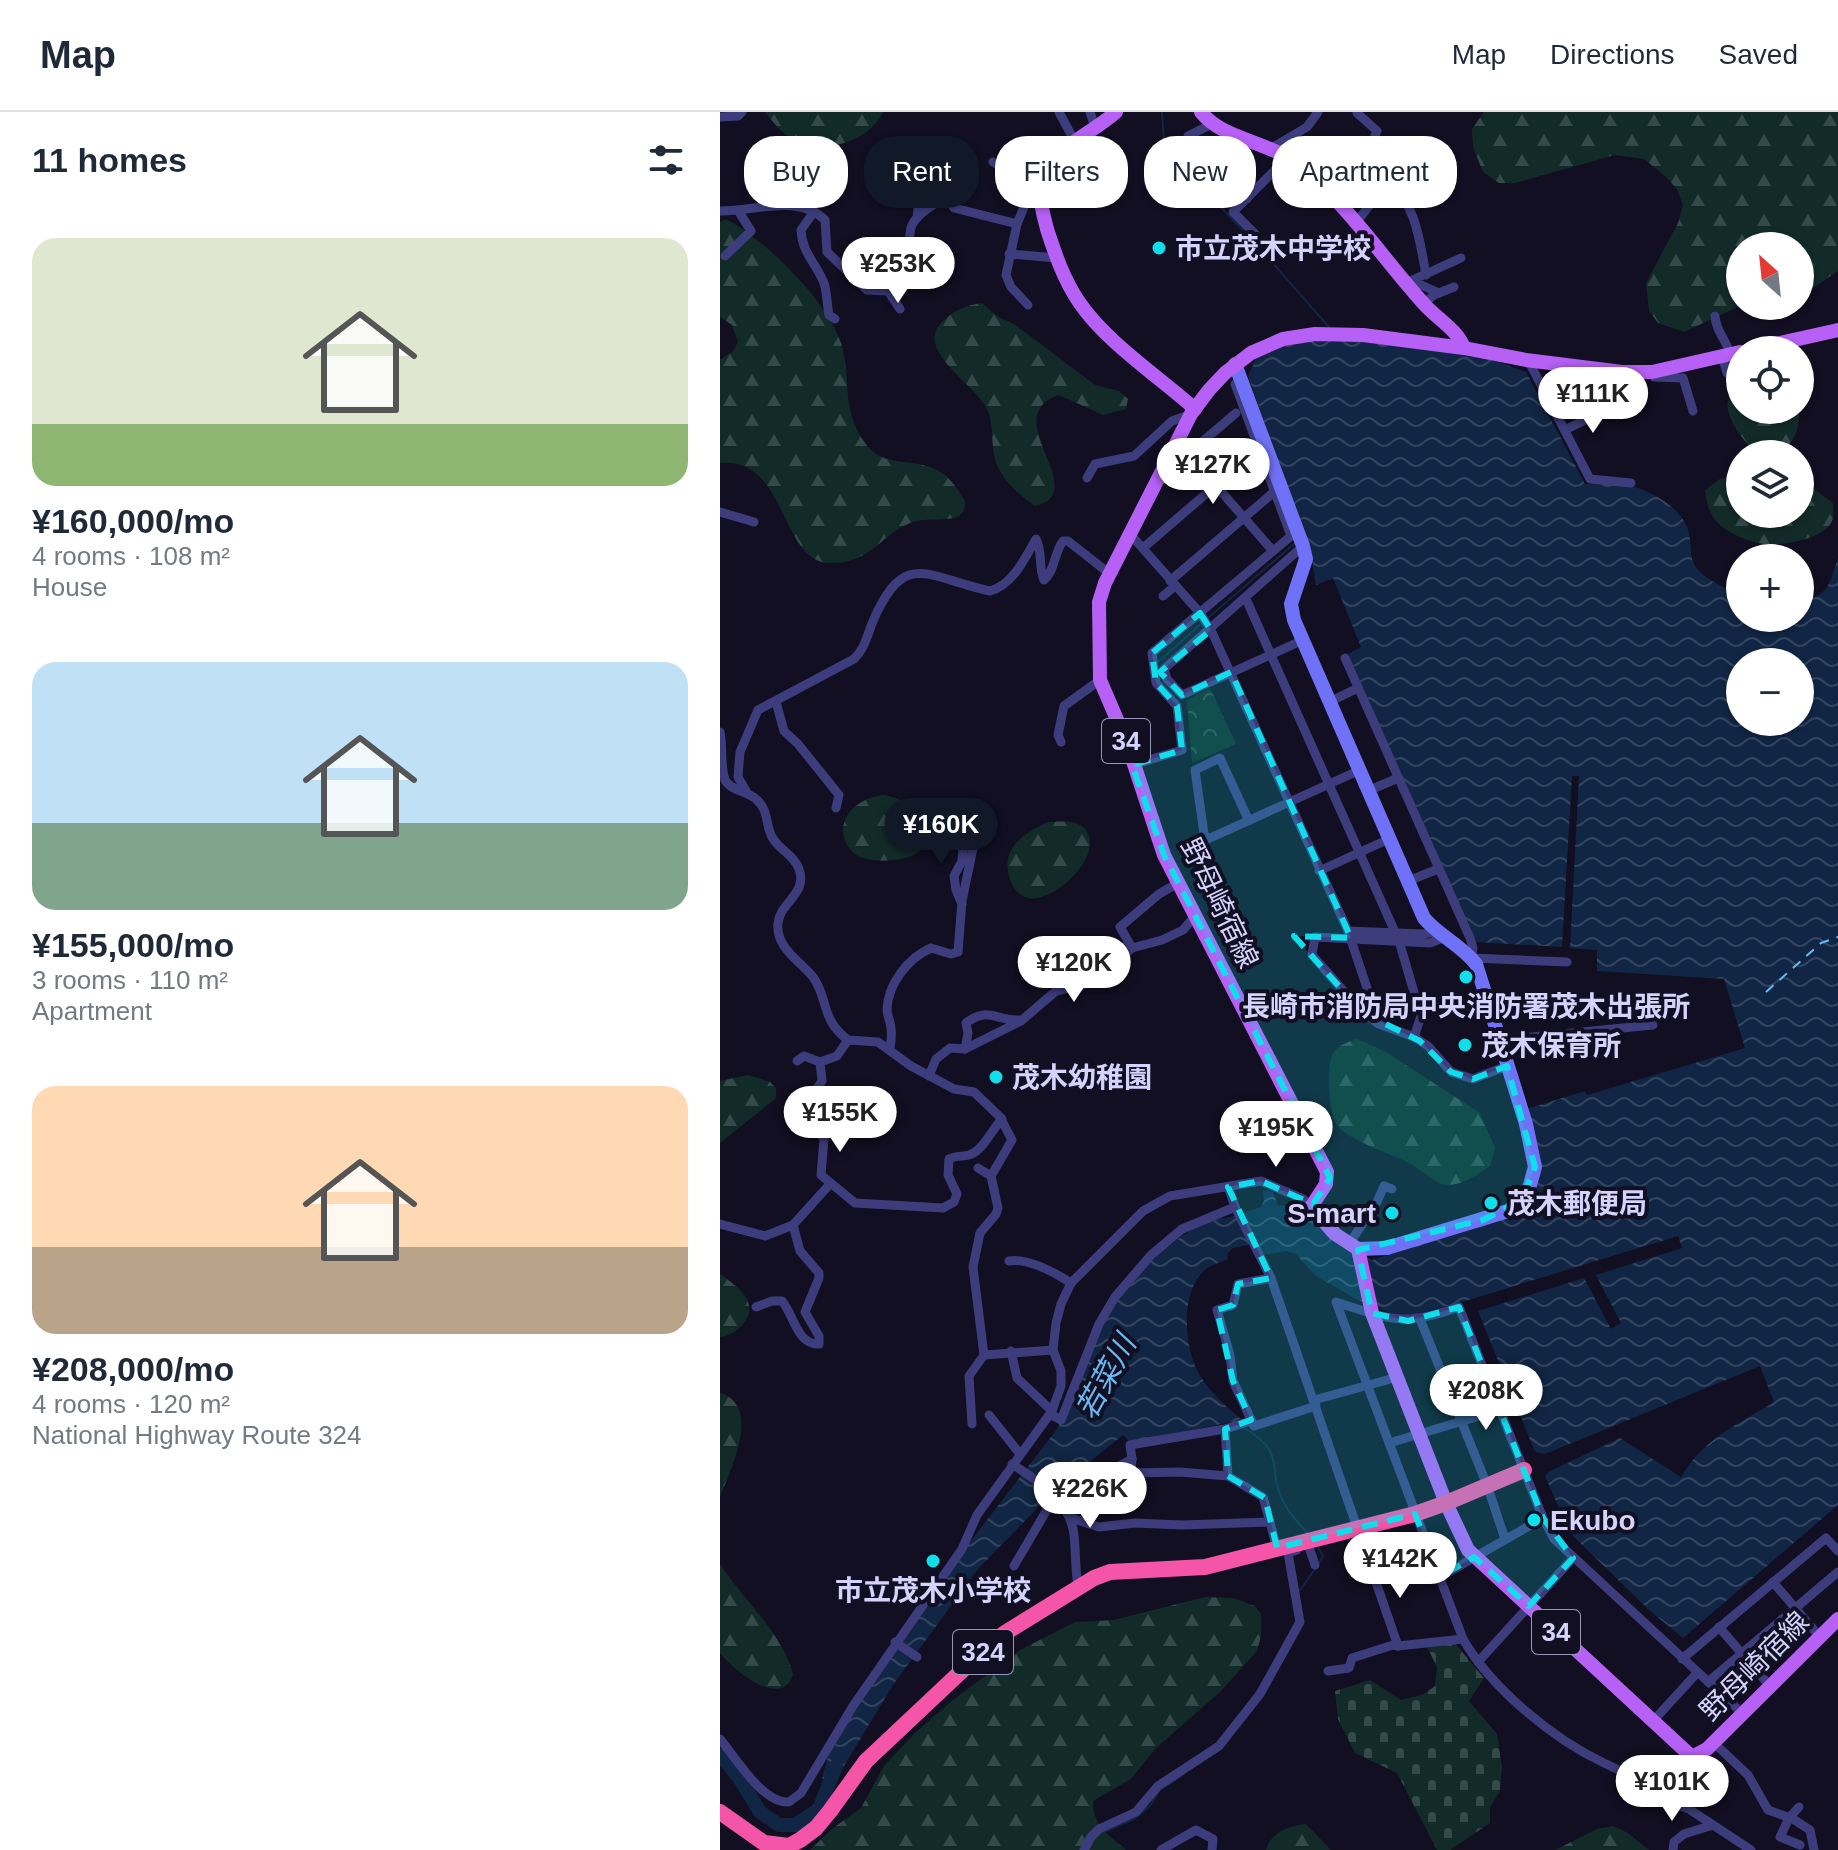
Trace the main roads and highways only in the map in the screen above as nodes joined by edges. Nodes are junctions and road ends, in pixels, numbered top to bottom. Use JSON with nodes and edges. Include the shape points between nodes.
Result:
{"nodes":[{"id":1,"x":1116,"y":112,"type":"edge"},
{"id":2,"x":1201,"y":112,"type":"edge"},
{"id":3,"x":1838,"y":330,"type":"edge"},
{"id":4,"x":1811,"y":336,"type":"edge"},
{"id":5,"x":1464,"y":348,"type":"junction"},
{"id":6,"x":1726,"y":355,"type":"edge"},
{"id":7,"x":1193,"y":412,"type":"junction"},
{"id":8,"x":1524,"y":1470,"type":"road end"},
{"id":9,"x":1446,"y":1503,"type":"junction"},
{"id":10,"x":1838,"y":1619,"type":"edge"},
{"id":11,"x":720,"y":1812,"type":"edge"}],
"edges":[{"from":1,"to":7,"type":"main road","via":[[1074,140],[1048,169],[1037,187],[1045,221],[1077,299]]},
{"from":2,"to":5,"type":"main road","via":[[1212,124],[1270,149],[1311,176]]},
{"from":3,"to":4,"type":"main road"},
{"from":5,"to":6,"type":"main road","name":"野母崎宿線","number":"34","via":[[1622,372],[1652,372]]},
{"from":5,"to":7,"type":"main road","name":"野母崎宿線","number":"34","via":[[1344,334],[1283,339],[1235,364]]},
{"from":7,"to":9,"type":"main road","name":"野母崎宿線","number":"34","via":[[1099,602],[1100,680],[1164,855],[1327,1172],[1326,1184],[1311,1207],[1353,1247]]},
{"from":8,"to":9,"type":"highway","number":"324"},
{"from":9,"to":10,"type":"main road","name":"野母崎宿線","number":"34","via":[[1474,1557],[1692,1757],[1714,1743]]},
{"from":9,"to":11,"type":"highway","number":"324","via":[[1205,1567],[1110,1572],[1078,1586],[985,1649],[876,1750],[816,1828],[800,1840],[789,1846],[764,1843]]}]}
